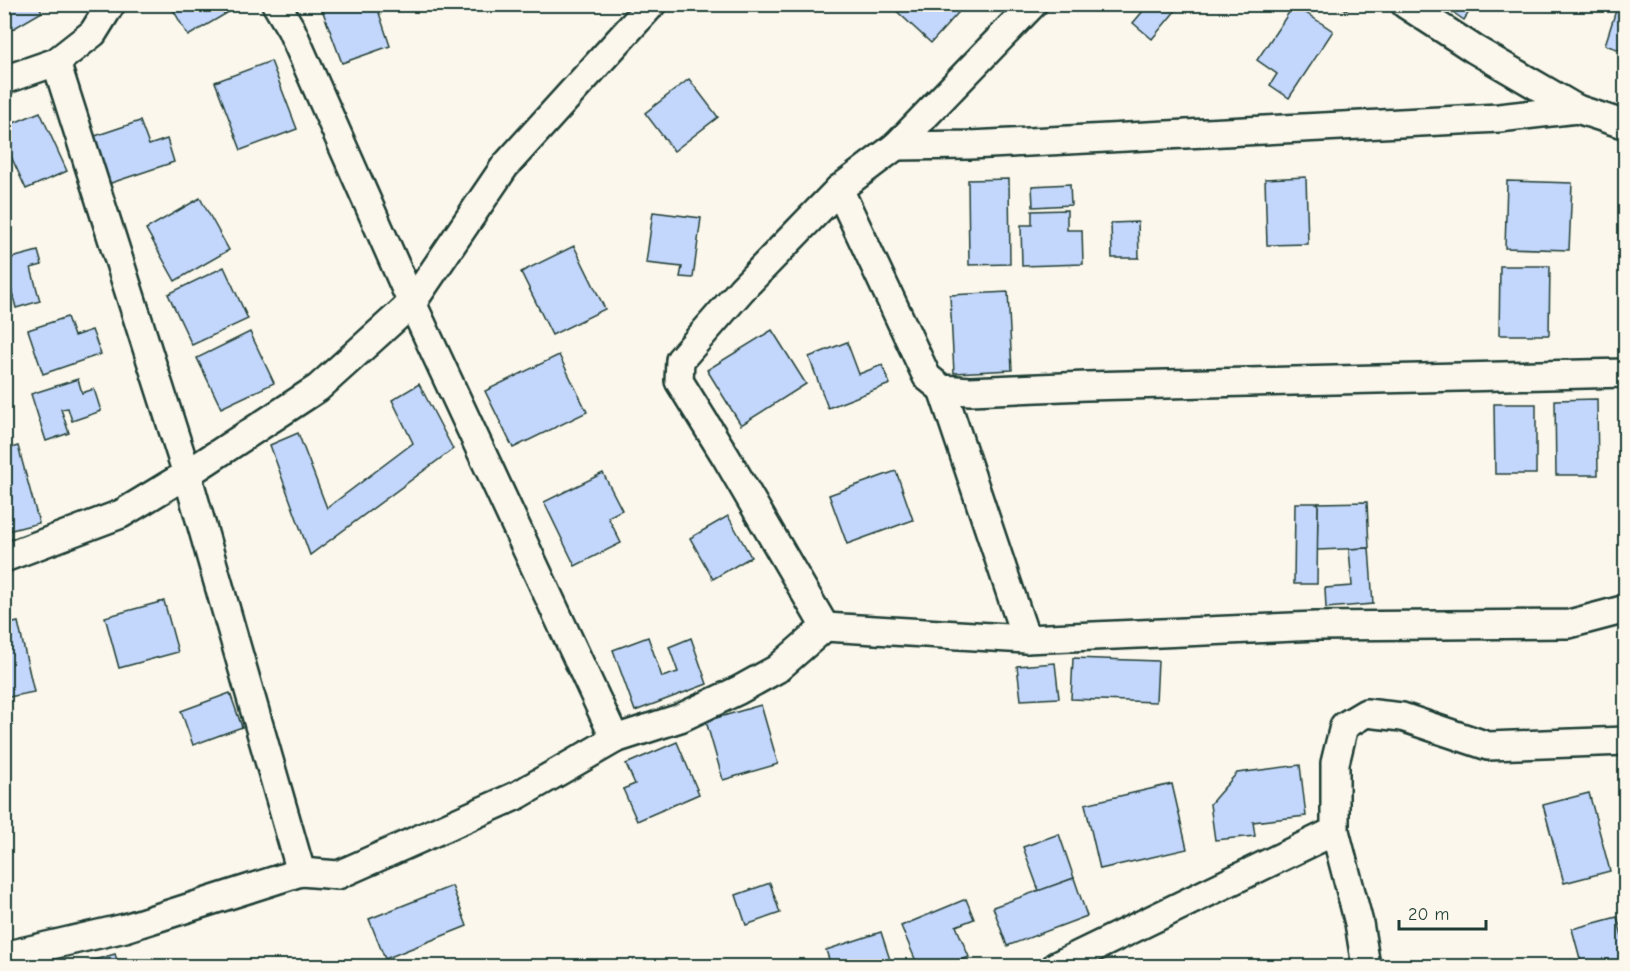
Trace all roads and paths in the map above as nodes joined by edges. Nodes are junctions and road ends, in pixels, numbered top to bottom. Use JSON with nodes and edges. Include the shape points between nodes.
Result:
{"nodes":[{"id":1,"x":111,"y":4,"type":"edge"},
{"id":2,"x":276,"y":4,"type":"edge"},
{"id":3,"x":652,"y":4,"type":"edge"},
{"id":4,"x":1034,"y":4,"type":"edge"},
{"id":5,"x":1405,"y":4,"type":"edge"},
{"id":6,"x":56,"y":62,"type":"junction"},
{"id":7,"x":4,"y":80,"type":"edge"},
{"id":8,"x":1577,"y":108,"type":"junction"},
{"id":9,"x":1626,"y":125,"type":"edge"},
{"id":10,"x":896,"y":146,"type":"junction"},
{"id":11,"x":839,"y":189,"type":"junction"},
{"id":12,"x":412,"y":303,"type":"junction"},
{"id":13,"x":1626,"y":373,"type":"edge"},
{"id":14,"x":942,"y":389,"type":"junction"},
{"id":15,"x":187,"y":474,"type":"junction"},
{"id":16,"x":4,"y":558,"type":"edge"},
{"id":17,"x":1626,"y":609,"type":"edge"},
{"id":18,"x":825,"y":627,"type":"junction"},
{"id":19,"x":1026,"y":639,"type":"junction"},
{"id":20,"x":615,"y":739,"type":"junction"},
{"id":21,"x":1626,"y":741,"type":"edge"},
{"id":22,"x":1335,"y":831,"type":"junction"},
{"id":23,"x":301,"y":872,"type":"junction"},
{"id":24,"x":4,"y":958,"type":"edge"},
{"id":25,"x":1056,"y":966,"type":"edge"},
{"id":26,"x":1366,"y":966,"type":"edge"}],
"edges":[{"from":1,"to":6,"type":"street","via":[[93,33]]},
{"from":2,"to":12,"type":"street","via":[[291,29]]},
{"from":3,"to":12,"type":"street","via":[[505,166]]},
{"from":4,"to":10,"type":"street"},
{"from":5,"to":8,"type":"street"},
{"from":6,"to":7,"type":"street"},
{"from":6,"to":15,"type":"street"},
{"from":8,"to":9,"type":"street"},
{"from":8,"to":10,"type":"street","via":[[1499,118]]},
{"from":10,"to":11,"type":"street"},
{"from":11,"to":14,"type":"street","via":[[927,377]]},
{"from":11,"to":18,"type":"street","via":[[680,360],[679,381]]},
{"from":12,"to":15,"type":"street","via":[[318,388]]},
{"from":12,"to":20,"type":"street"},
{"from":13,"to":14,"type":"street"},
{"from":14,"to":19,"type":"street"},
{"from":15,"to":16,"type":"street","via":[[121,514]]},
{"from":15,"to":23,"type":"street"},
{"from":17,"to":19,"type":"street","via":[[1569,624],[1316,626]]},
{"from":18,"to":19,"type":"street"},
{"from":18,"to":20,"type":"street","via":[[777,669],[739,690],[681,718]]},
{"from":20,"to":23,"type":"street","via":[[518,795],[338,875]]},
{"from":21,"to":22,"type":"street","via":[[1488,746],[1402,717],[1366,714],[1344,726],[1335,764]]},
{"from":22,"to":25,"type":"street"},
{"from":22,"to":26,"type":"street","via":[[1359,922]]},
{"from":23,"to":24,"type":"street","via":[[125,928]]}]}
